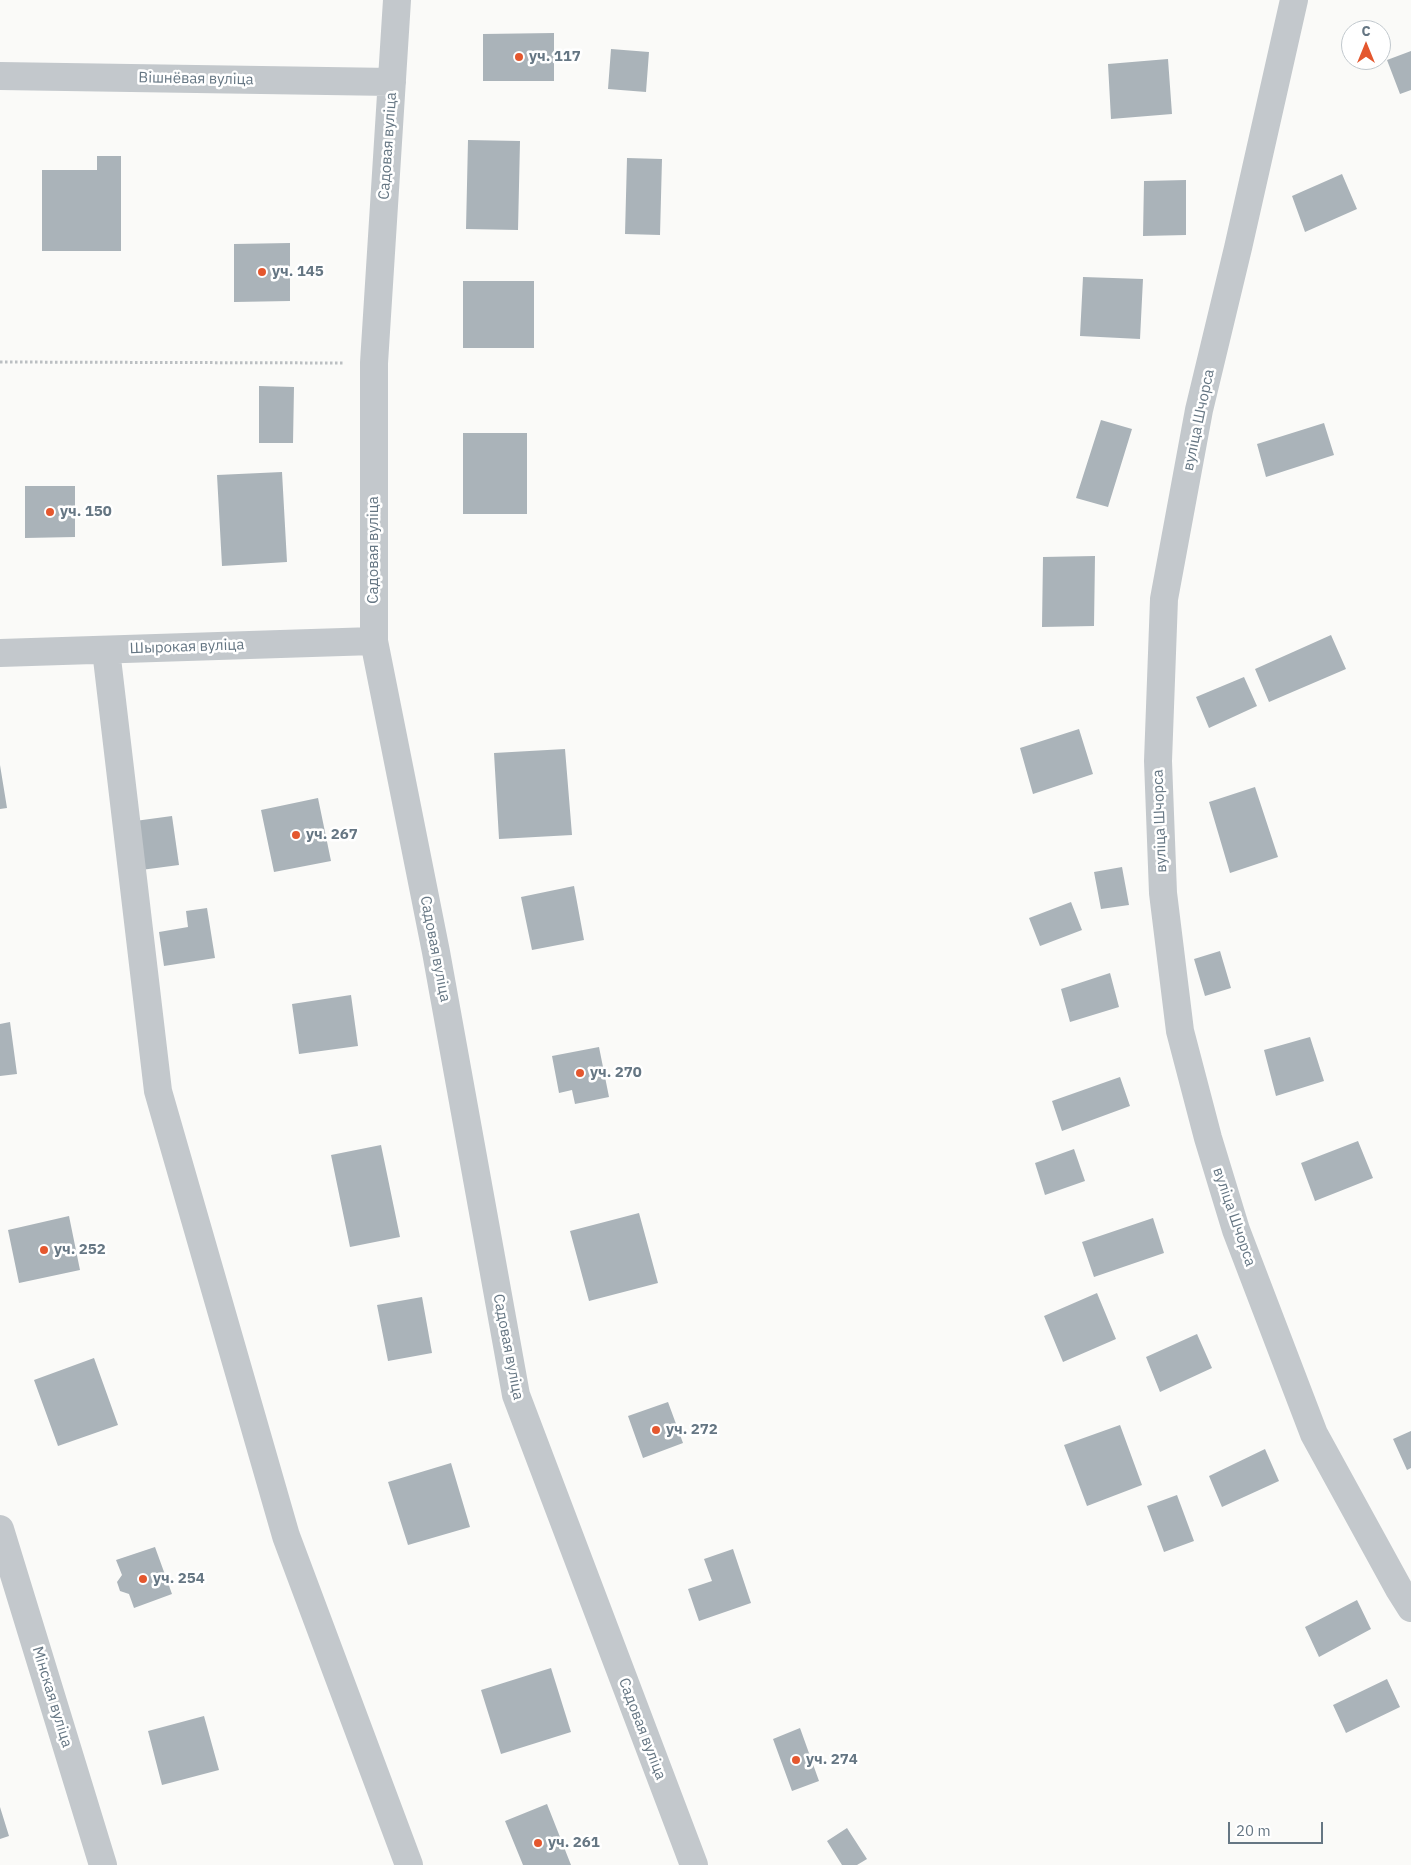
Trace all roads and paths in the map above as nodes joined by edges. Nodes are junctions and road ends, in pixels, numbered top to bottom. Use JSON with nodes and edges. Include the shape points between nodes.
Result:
{"nodes":[{"id":1,"x":397,"y":0,"type":"edge"},
{"id":2,"x":1294,"y":0,"type":"edge"},
{"id":3,"x":0,"y":76,"type":"edge"},
{"id":4,"x":392,"y":82,"type":"junction"},
{"id":5,"x":0,"y":362,"type":"edge"},
{"id":6,"x":374,"y":363,"type":"junction"},
{"id":7,"x":374,"y":641,"type":"junction"},
{"id":8,"x":106,"y":650,"type":"junction"},
{"id":9,"x":0,"y":653,"type":"edge"},
{"id":10,"x":0,"y":1529,"type":"edge"},
{"id":11,"x":1411,"y":1608,"type":"edge"},
{"id":12,"x":103,"y":1865,"type":"edge"},
{"id":13,"x":409,"y":1865,"type":"edge"},
{"id":14,"x":694,"y":1865,"type":"edge"}],
"edges":[{"from":1,"to":4,"type":"street","name":"Садовая вуліца"},
{"from":2,"to":11,"type":"street","name":"вуліца Шчорса","via":[[1199,410],[1164,599],[1158,761],[1163,893],[1180,1031],[1236,1230],[1314,1434]]},
{"from":3,"to":4,"type":"street","name":"Вішнёвая вуліца"},
{"from":4,"to":6,"type":"street","name":"Садовая вуліца"},
{"from":5,"to":6,"type":"path"},
{"from":6,"to":7,"type":"street","name":"Садовая вуліца"},
{"from":7,"to":8,"type":"street","name":"Шырокая вуліца"},
{"from":7,"to":14,"type":"street","name":"Садовая вуліца","via":[[436,952],[516,1395]]},
{"from":8,"to":9,"type":"street","name":"Шырокая вуліца"},
{"from":8,"to":13,"type":"street","via":[[158,1091],[286,1536]]},
{"from":10,"to":12,"type":"street","name":"Мінская вуліца"}]}
